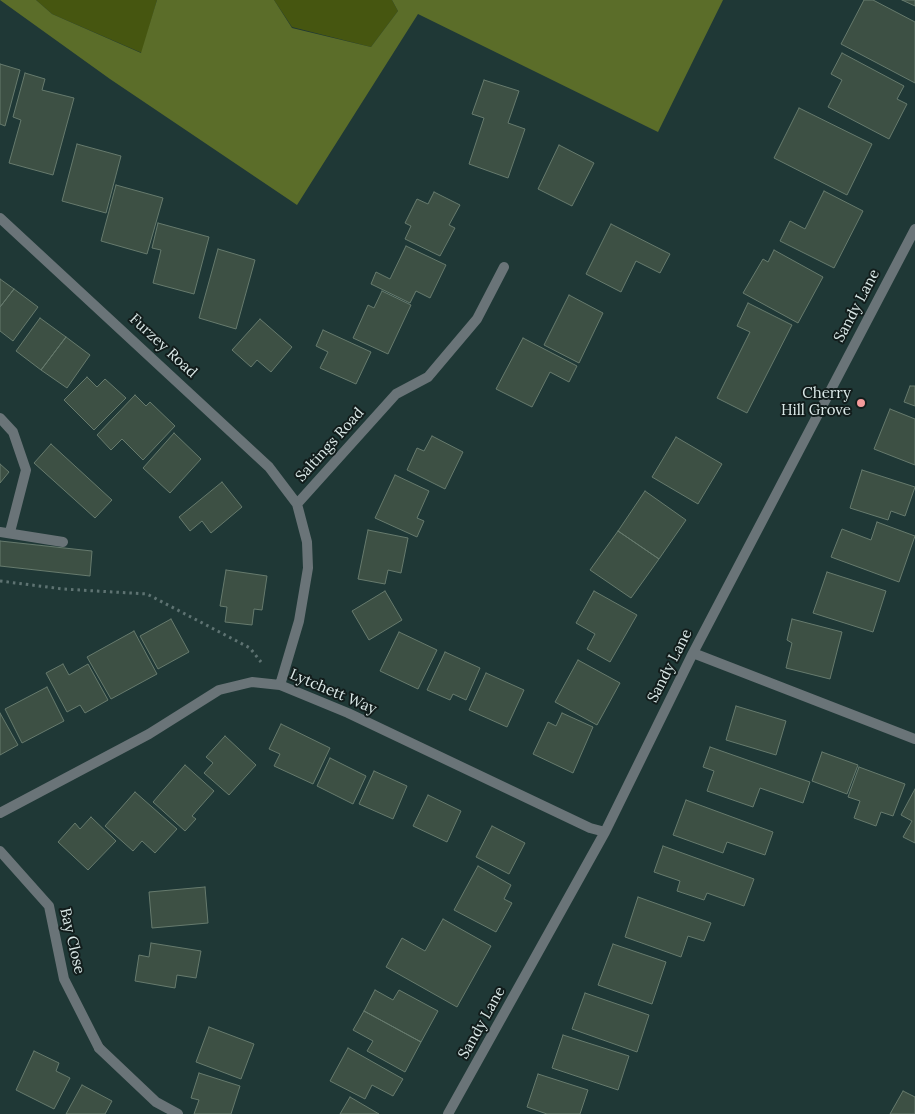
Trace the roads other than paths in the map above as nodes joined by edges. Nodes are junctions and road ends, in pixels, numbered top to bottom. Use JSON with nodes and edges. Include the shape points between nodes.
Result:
{"nodes":[{"id":1,"x":0,"y":218,"type":"edge"},
{"id":2,"x":915,"y":229,"type":"edge"},
{"id":3,"x":504,"y":267,"type":"dead end"},
{"id":4,"x":0,"y":418,"type":"edge"},
{"id":5,"x":297,"y":504,"type":"junction"},
{"id":6,"x":5,"y":532,"type":"edge"},
{"id":7,"x":63,"y":542,"type":"dead end"},
{"id":8,"x":693,"y":653,"type":"junction"},
{"id":9,"x":280,"y":685,"type":"junction"},
{"id":10,"x":915,"y":739,"type":"edge"},
{"id":11,"x":0,"y":813,"type":"edge"},
{"id":12,"x":605,"y":832,"type":"junction"},
{"id":13,"x":0,"y":851,"type":"edge"},
{"id":14,"x":178,"y":1114,"type":"edge"},
{"id":15,"x":448,"y":1114,"type":"edge"}],
"edges":[{"from":1,"to":5,"type":"street","name":"Furzey Road","via":[[269,467]]},
{"from":2,"to":8,"type":"street","name":"Sandy Lane"},
{"from":3,"to":5,"type":"street","name":"Saltings Road","via":[[477,320],[428,377],[396,394]]},
{"from":4,"to":6,"type":"street","via":[[13,432],[26,470]]},
{"from":5,"to":9,"type":"street","name":"Saltings Road","via":[[307,542],[308,568],[299,620]]},
{"from":6,"to":7,"type":"street"},
{"from":8,"to":10,"type":"street"},
{"from":8,"to":12,"type":"street","name":"Sandy Lane"},
{"from":9,"to":11,"type":"street","name":"Lytchett Way","via":[[252,682],[220,690],[149,734]]},
{"from":9,"to":12,"type":"street","name":"Lytchett Way","via":[[348,713],[590,828]]},
{"from":12,"to":15,"type":"street","name":"Sandy Lane"},
{"from":13,"to":14,"type":"street","name":"Bay Close","via":[[49,906],[64,979],[99,1048],[156,1102]]}]}
